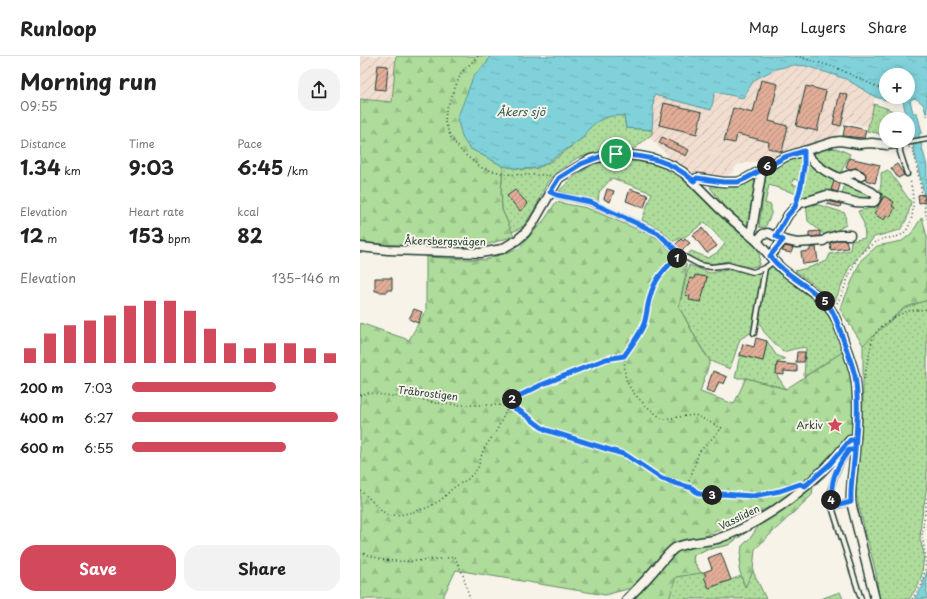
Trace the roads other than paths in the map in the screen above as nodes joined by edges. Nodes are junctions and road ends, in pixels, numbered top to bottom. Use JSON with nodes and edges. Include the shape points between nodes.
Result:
{"nodes":[{"id":1,"x":927,"y":139,"type":"edge"},
{"id":2,"x":915,"y":141,"type":"edge"},
{"id":3,"x":879,"y":144,"type":"edge"},
{"id":4,"x":900,"y":148,"type":"edge"},
{"id":5,"x":804,"y":151,"type":"junction"},
{"id":6,"x":762,"y":169,"type":"junction"},
{"id":7,"x":907,"y":174,"type":"dead end"},
{"id":8,"x":861,"y":176,"type":"dead end"},
{"id":9,"x":840,"y":178,"type":"junction"},
{"id":10,"x":694,"y":181,"type":"junction"},
{"id":11,"x":550,"y":192,"type":"junction"},
{"id":12,"x":850,"y":235,"type":"dead end"},
{"id":13,"x":754,"y":238,"type":"junction"},
{"id":14,"x":779,"y":238,"type":"junction"},
{"id":15,"x":360,"y":247,"type":"edge"},
{"id":16,"x":772,"y":258,"type":"junction"},
{"id":17,"x":765,"y":268,"type":"junction"},
{"id":18,"x":754,"y":333,"type":"dead end"},
{"id":19,"x":855,"y":440,"type":"junction"},
{"id":20,"x":855,"y":450,"type":"junction"},
{"id":21,"x":851,"y":502,"type":"junction"},
{"id":22,"x":832,"y":507,"type":"junction"},
{"id":23,"x":627,"y":599,"type":"edge"},
{"id":24,"x":861,"y":599,"type":"edge"},
{"id":25,"x":875,"y":599,"type":"edge"}],
"edges":[{"from":1,"to":2,"type":"lane"},
{"from":3,"to":5,"type":"street","via":[[840,141]]},
{"from":4,"to":7,"type":"lane"},
{"from":5,"to":6,"type":"street"},
{"from":5,"to":9,"type":"street","via":[[822,170]]},
{"from":6,"to":10,"type":"street","via":[[738,182],[697,178]]},
{"from":6,"to":13,"type":"street"},
{"from":8,"to":9,"type":"street","via":[[855,173]]},
{"from":9,"to":14,"type":"street","via":[[872,192],[876,196],[875,201],[855,202],[828,195],[801,203],[788,215]]},
{"from":10,"to":11,"type":"street","name":"Åkersbergsvägen","via":[[677,168],[654,159],[616,154],[591,159],[559,178]]},
{"from":10,"to":13,"type":"street","name":"Åkersbergsvägen","via":[[721,210]]},
{"from":11,"to":15,"type":"street","name":"Åkersbergsvägen","via":[[525,233],[502,249],[480,253]]},
{"from":11,"to":17,"type":"lane","via":[[590,202],[658,233],[688,260],[706,267],[728,265],[753,272]]},
{"from":12,"to":14,"type":"street","via":[[797,243]]},
{"from":13,"to":14,"type":"street","via":[[768,233]]},
{"from":13,"to":16,"type":"street","name":"Åkersbergsvägen"},
{"from":14,"to":16,"type":"street"},
{"from":16,"to":17,"type":"lane"},
{"from":16,"to":19,"type":"street","via":[[831,309],[852,364],[857,415]]},
{"from":17,"to":18,"type":"lane"},
{"from":19,"to":20,"type":"street"},
{"from":19,"to":23,"type":"street","name":"Vassliden","via":[[850,440],[830,464],[805,486],[748,526],[716,539],[685,544],[674,549]]},
{"from":20,"to":21,"type":"street"},
{"from":20,"to":22,"type":"lane","via":[[849,450],[835,475],[831,489]]},
{"from":21,"to":22,"type":"lane"},
{"from":21,"to":25,"type":"street"},
{"from":22,"to":24,"type":"lane"}]}
